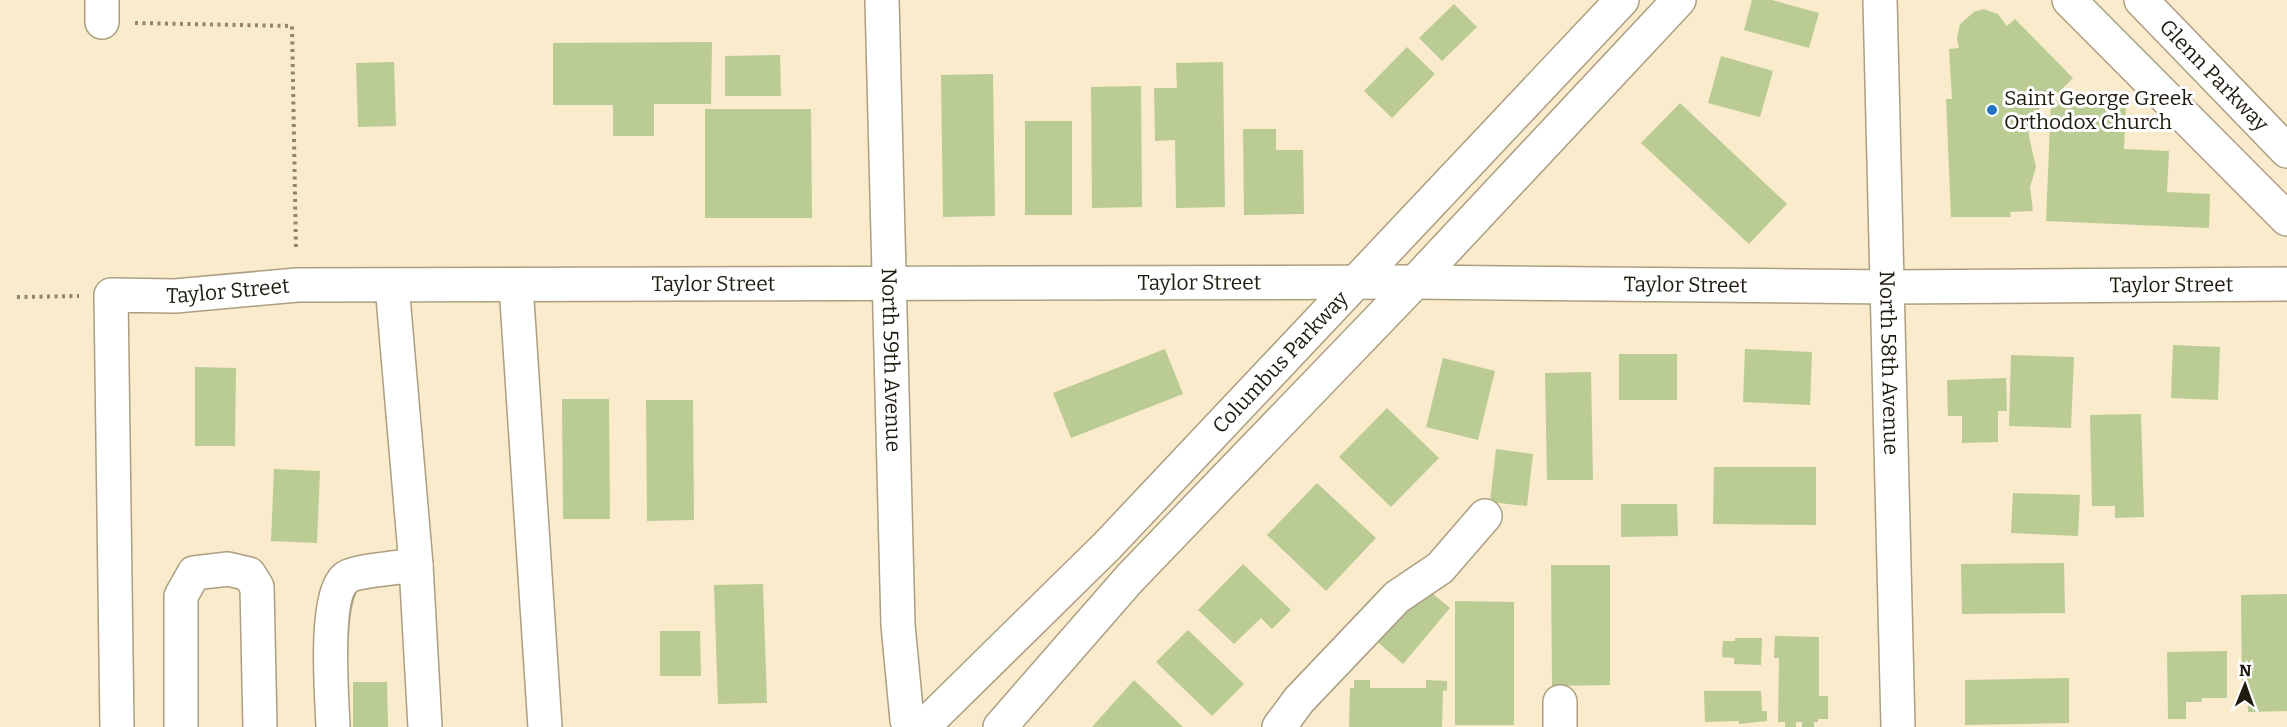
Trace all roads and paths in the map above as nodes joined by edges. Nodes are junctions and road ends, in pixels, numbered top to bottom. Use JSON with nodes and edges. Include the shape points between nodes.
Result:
{"nodes":[{"id":1,"x":882,"y":0,"type":"edge"},
{"id":2,"x":1622,"y":0,"type":"edge"},
{"id":3,"x":1679,"y":0,"type":"edge"},
{"id":4,"x":1880,"y":0,"type":"edge"},
{"id":5,"x":2069,"y":0,"type":"edge"},
{"id":6,"x":2140,"y":0,"type":"edge"},
{"id":7,"x":102,"y":11,"type":"edge"},
{"id":8,"x":2287,"y":151,"type":"edge"},
{"id":9,"x":2287,"y":219,"type":"edge"},
{"id":10,"x":1358,"y":282,"type":"junction"},
{"id":11,"x":1415,"y":282,"type":"junction"},
{"id":12,"x":889,"y":283,"type":"junction"},
{"id":13,"x":2287,"y":284,"type":"edge"},
{"id":14,"x":297,"y":285,"type":"junction"},
{"id":15,"x":392,"y":285,"type":"junction"},
{"id":16,"x":516,"y":285,"type":"junction"},
{"id":17,"x":1888,"y":287,"type":"junction"},
{"id":18,"x":111,"y":296,"type":"junction"},
{"id":19,"x":17,"y":297,"type":"dead end"},
{"id":20,"x":1485,"y":516,"type":"dead end"},
{"id":21,"x":416,"y":565,"type":"junction"},
{"id":22,"x":920,"y":723,"type":"edge"},
{"id":23,"x":117,"y":727,"type":"edge"},
{"id":24,"x":181,"y":727,"type":"edge"},
{"id":25,"x":260,"y":727,"type":"edge"},
{"id":26,"x":333,"y":727,"type":"edge"},
{"id":27,"x":425,"y":727,"type":"edge"},
{"id":28,"x":545,"y":727,"type":"edge"},
{"id":29,"x":1000,"y":727,"type":"edge"},
{"id":30,"x":1279,"y":727,"type":"edge"},
{"id":31,"x":1898,"y":727,"type":"edge"}],
"edges":[{"from":1,"to":12,"type":"street","name":"North 59th Avenue"},
{"from":2,"to":10,"type":"street","name":"Columbus Parkway"},
{"from":3,"to":11,"type":"street","name":"Columbus Parkway"},
{"from":4,"to":17,"type":"street","name":"North 58th Avenue"},
{"from":5,"to":9,"type":"street"},
{"from":6,"to":8,"type":"street","name":"Glenn Parkway"},
{"from":7,"to":14,"type":"path","via":[[292,26]]},
{"from":10,"to":11,"type":"street","name":"Taylor Street"},
{"from":10,"to":12,"type":"street","name":"Taylor Street"},
{"from":10,"to":22,"type":"street","name":"Columbus Parkway","via":[[1107,546]]},
{"from":11,"to":17,"type":"street","name":"Taylor Street"},
{"from":11,"to":29,"type":"street","name":"Columbus Parkway","via":[[1130,578]]},
{"from":12,"to":16,"type":"street","name":"Taylor Street"},
{"from":12,"to":22,"type":"street","name":"North 59th Avenue","via":[[898,625]]},
{"from":13,"to":17,"type":"street","name":"Taylor Street"},
{"from":14,"to":15,"type":"street","name":"Taylor Street"},
{"from":14,"to":18,"type":"street","name":"Taylor Street","via":[[175,296]]},
{"from":15,"to":16,"type":"street","name":"Taylor Street"},
{"from":15,"to":21,"type":"street"},
{"from":16,"to":28,"type":"street"},
{"from":17,"to":31,"type":"street","name":"North 58th Avenue"},
{"from":18,"to":19,"type":"path"},
{"from":18,"to":23,"type":"street"},
{"from":20,"to":30,"type":"street","via":[[1440,568],[1397,597],[1299,700]]},
{"from":21,"to":26,"type":"street","via":[[348,576],[337,588],[332,610]]},
{"from":21,"to":27,"type":"street"},
{"from":24,"to":25,"type":"street","via":[[181,596],[194,573],[228,569],[249,574],[257,587]]}]}
